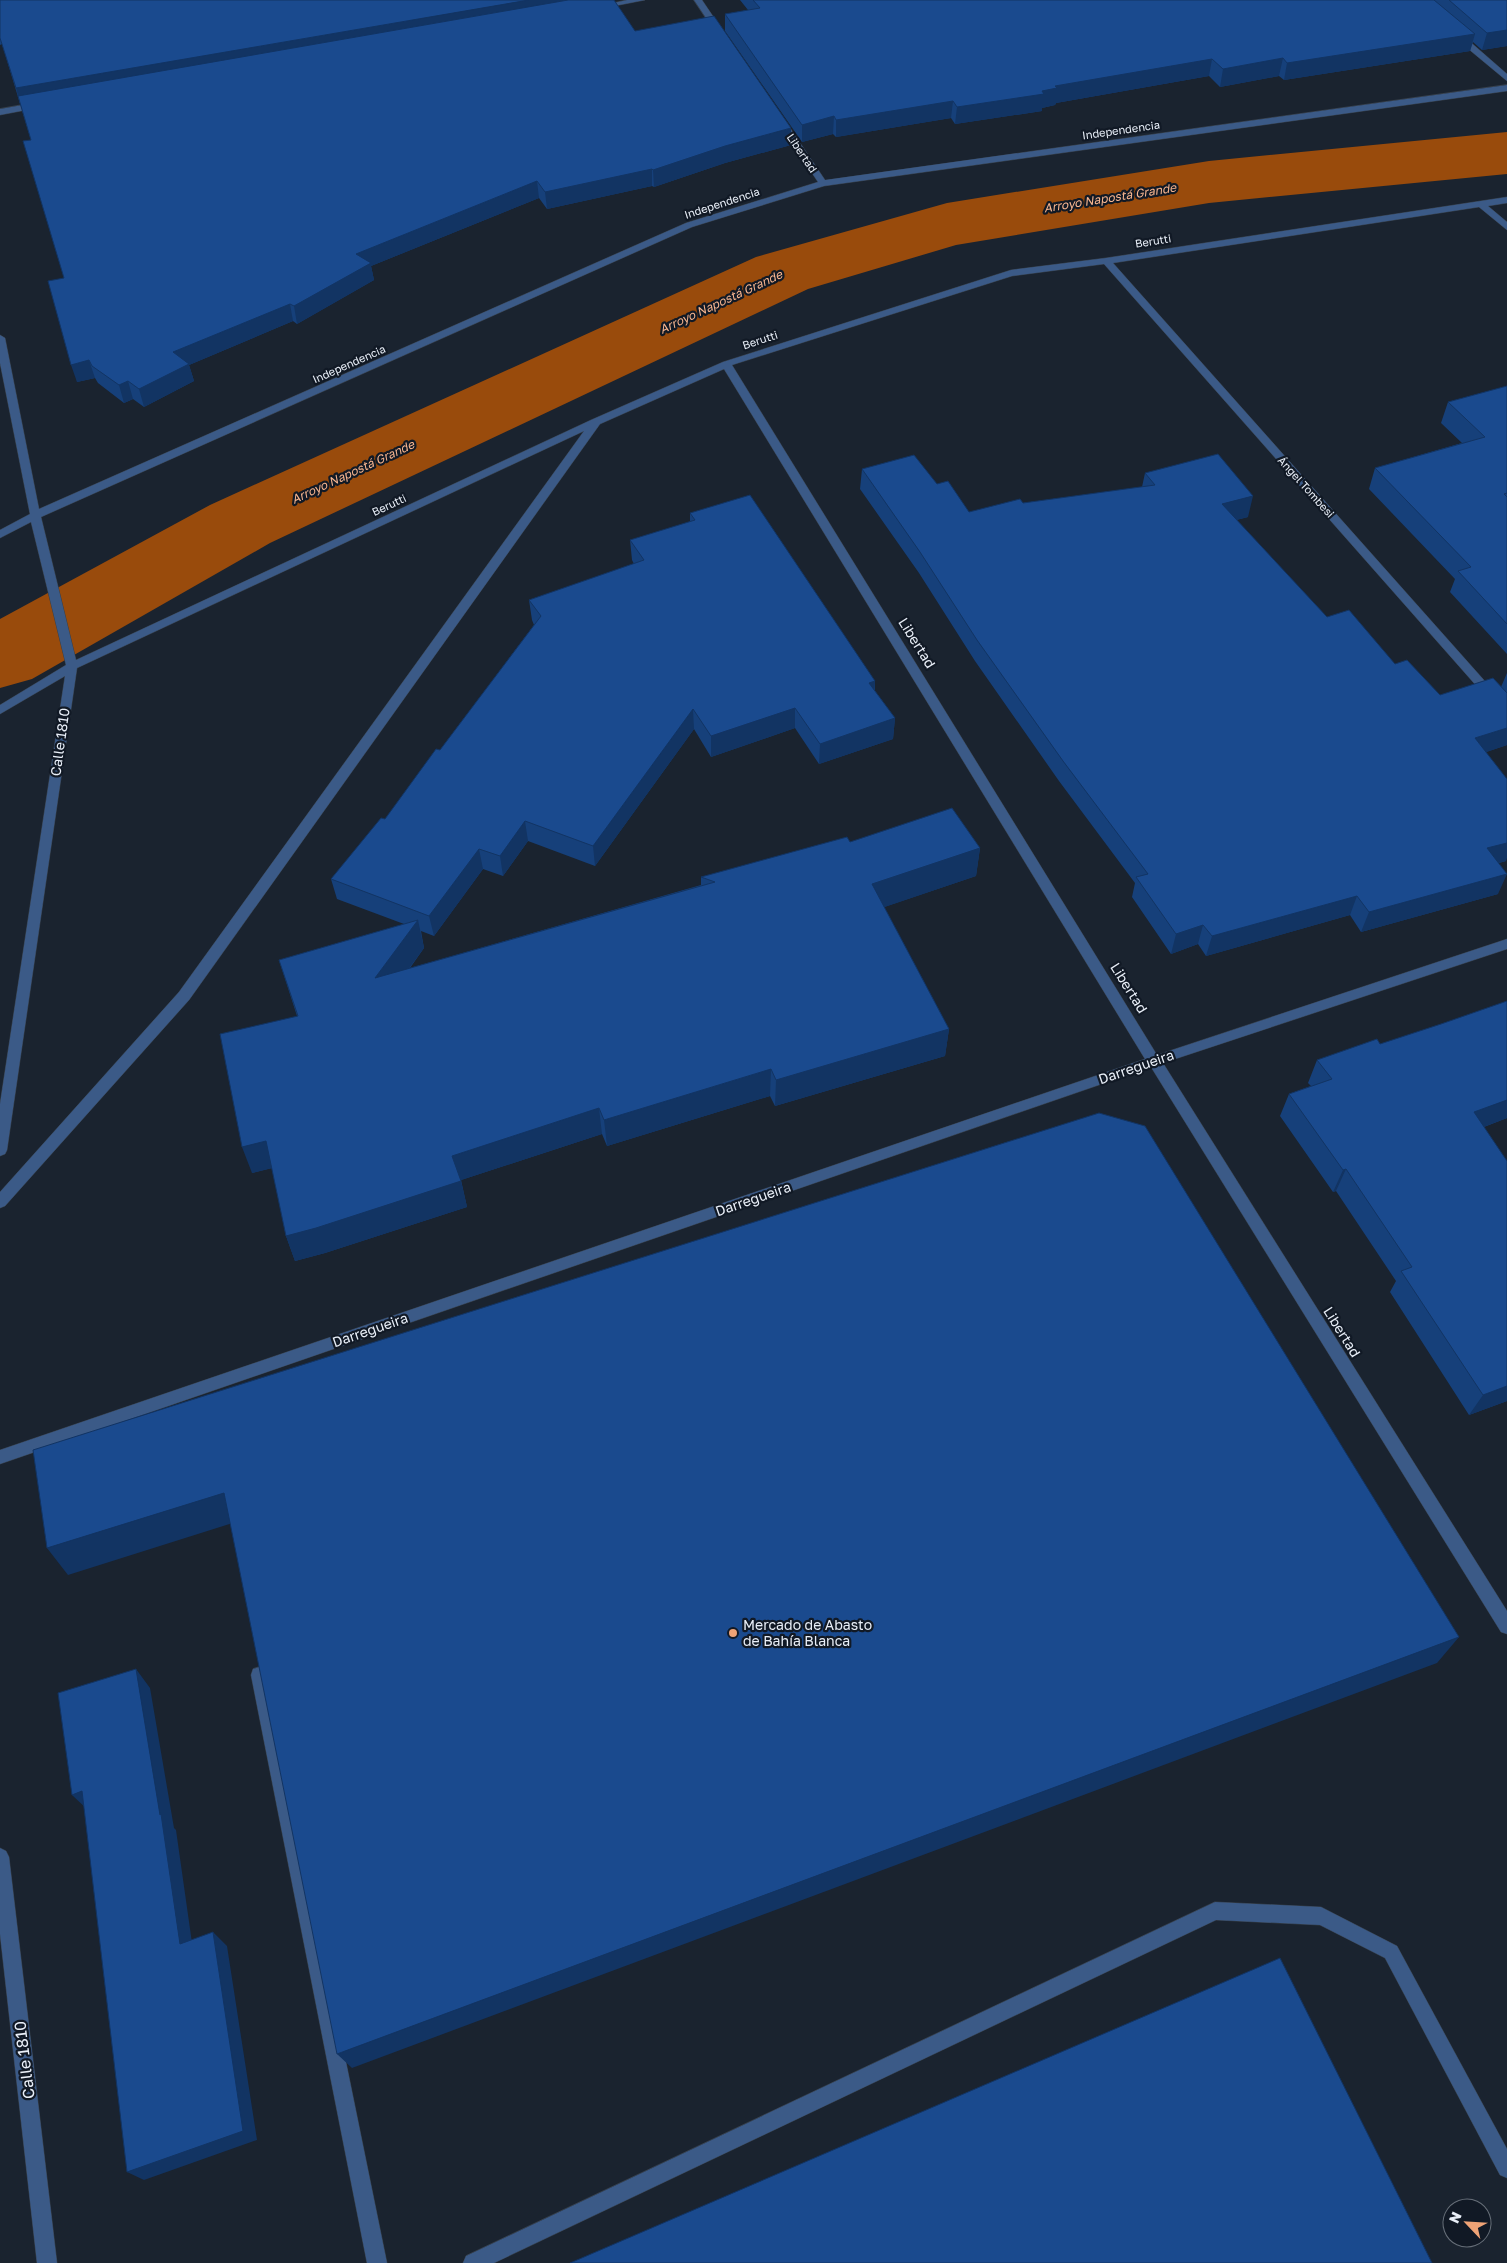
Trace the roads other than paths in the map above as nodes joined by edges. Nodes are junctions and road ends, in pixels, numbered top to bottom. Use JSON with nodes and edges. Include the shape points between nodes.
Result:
{"nodes":[{"id":1,"x":641,"y":0,"type":"edge"},
{"id":2,"x":698,"y":0,"type":"edge"},
{"id":3,"x":592,"y":8,"type":"edge"},
{"id":4,"x":1447,"y":26,"type":"edge"},
{"id":5,"x":725,"y":40,"type":"edge"},
{"id":6,"x":1507,"y":78,"type":"edge"},
{"id":7,"x":1507,"y":88,"type":"edge"},
{"id":8,"x":48,"y":103,"type":"edge"},
{"id":9,"x":774,"y":111,"type":"edge"},
{"id":10,"x":0,"y":112,"type":"edge"},
{"id":11,"x":823,"y":182,"type":"junction"},
{"id":12,"x":1507,"y":200,"type":"edge"},
{"id":13,"x":1480,"y":203,"type":"junction"},
{"id":14,"x":1507,"y":228,"type":"edge"},
{"id":15,"x":1106,"y":261,"type":"junction"},
{"id":16,"x":0,"y":338,"type":"edge"},
{"id":17,"x":726,"y":364,"type":"junction"},
{"id":18,"x":595,"y":422,"type":"junction"},
{"id":19,"x":36,"y":515,"type":"junction"},
{"id":20,"x":0,"y":535,"type":"edge"},
{"id":21,"x":72,"y":666,"type":"junction"},
{"id":22,"x":0,"y":710,"type":"edge"},
{"id":23,"x":1507,"y":713,"type":"edge"},
{"id":24,"x":1507,"y":944,"type":"edge"},
{"id":25,"x":1154,"y":1061,"type":"junction"},
{"id":26,"x":0,"y":1150,"type":"edge"},
{"id":27,"x":0,"y":1202,"type":"edge"},
{"id":28,"x":0,"y":1457,"type":"edge"},
{"id":29,"x":1507,"y":1626,"type":"edge"},
{"id":30,"x":259,"y":1675,"type":"edge"},
{"id":31,"x":0,"y":1857,"type":"edge"},
{"id":32,"x":1507,"y":2168,"type":"edge"},
{"id":33,"x":47,"y":2263,"type":"edge"},
{"id":34,"x":377,"y":2263,"type":"edge"},
{"id":35,"x":473,"y":2263,"type":"edge"}],
"edges":[{"from":1,"to":3,"type":"street"},
{"from":2,"to":5,"type":"street"},
{"from":4,"to":6,"type":"street"},
{"from":7,"to":11,"type":"street","name":"Independencia"},
{"from":8,"to":10,"type":"street"},
{"from":9,"to":11,"type":"street","name":"Libertad"},
{"from":11,"to":19,"type":"street","name":"Independencia","via":[[689,225]]},
{"from":12,"to":13,"type":"street","name":"Berutti"},
{"from":13,"to":14,"type":"street"},
{"from":13,"to":15,"type":"street","name":"Berutti"},
{"from":15,"to":17,"type":"street","name":"Berutti","via":[[1011,273]]},
{"from":15,"to":23,"type":"street","name":"Ángel Tombesi"},
{"from":16,"to":19,"type":"street","name":"Calle 1810"},
{"from":17,"to":18,"type":"street","name":"Berutti"},
{"from":17,"to":25,"type":"street","name":"Libertad"},
{"from":18,"to":21,"type":"street","name":"Berutti"},
{"from":18,"to":27,"type":"street","via":[[184,996]]},
{"from":19,"to":20,"type":"street","name":"Independencia"},
{"from":19,"to":21,"type":"street","name":"Calle 1810"},
{"from":21,"to":22,"type":"street"},
{"from":21,"to":26,"type":"street","name":"Calle 1810"},
{"from":24,"to":25,"type":"street","name":"Darregueira"},
{"from":25,"to":28,"type":"street","name":"Darregueira"},
{"from":25,"to":29,"type":"street","name":"Libertad"},
{"from":30,"to":34,"type":"street"},
{"from":31,"to":33,"type":"street","name":"Calle 1810"},
{"from":32,"to":35,"type":"street","via":[[1391,1952],[1321,1916],[1215,1911]]}]}
